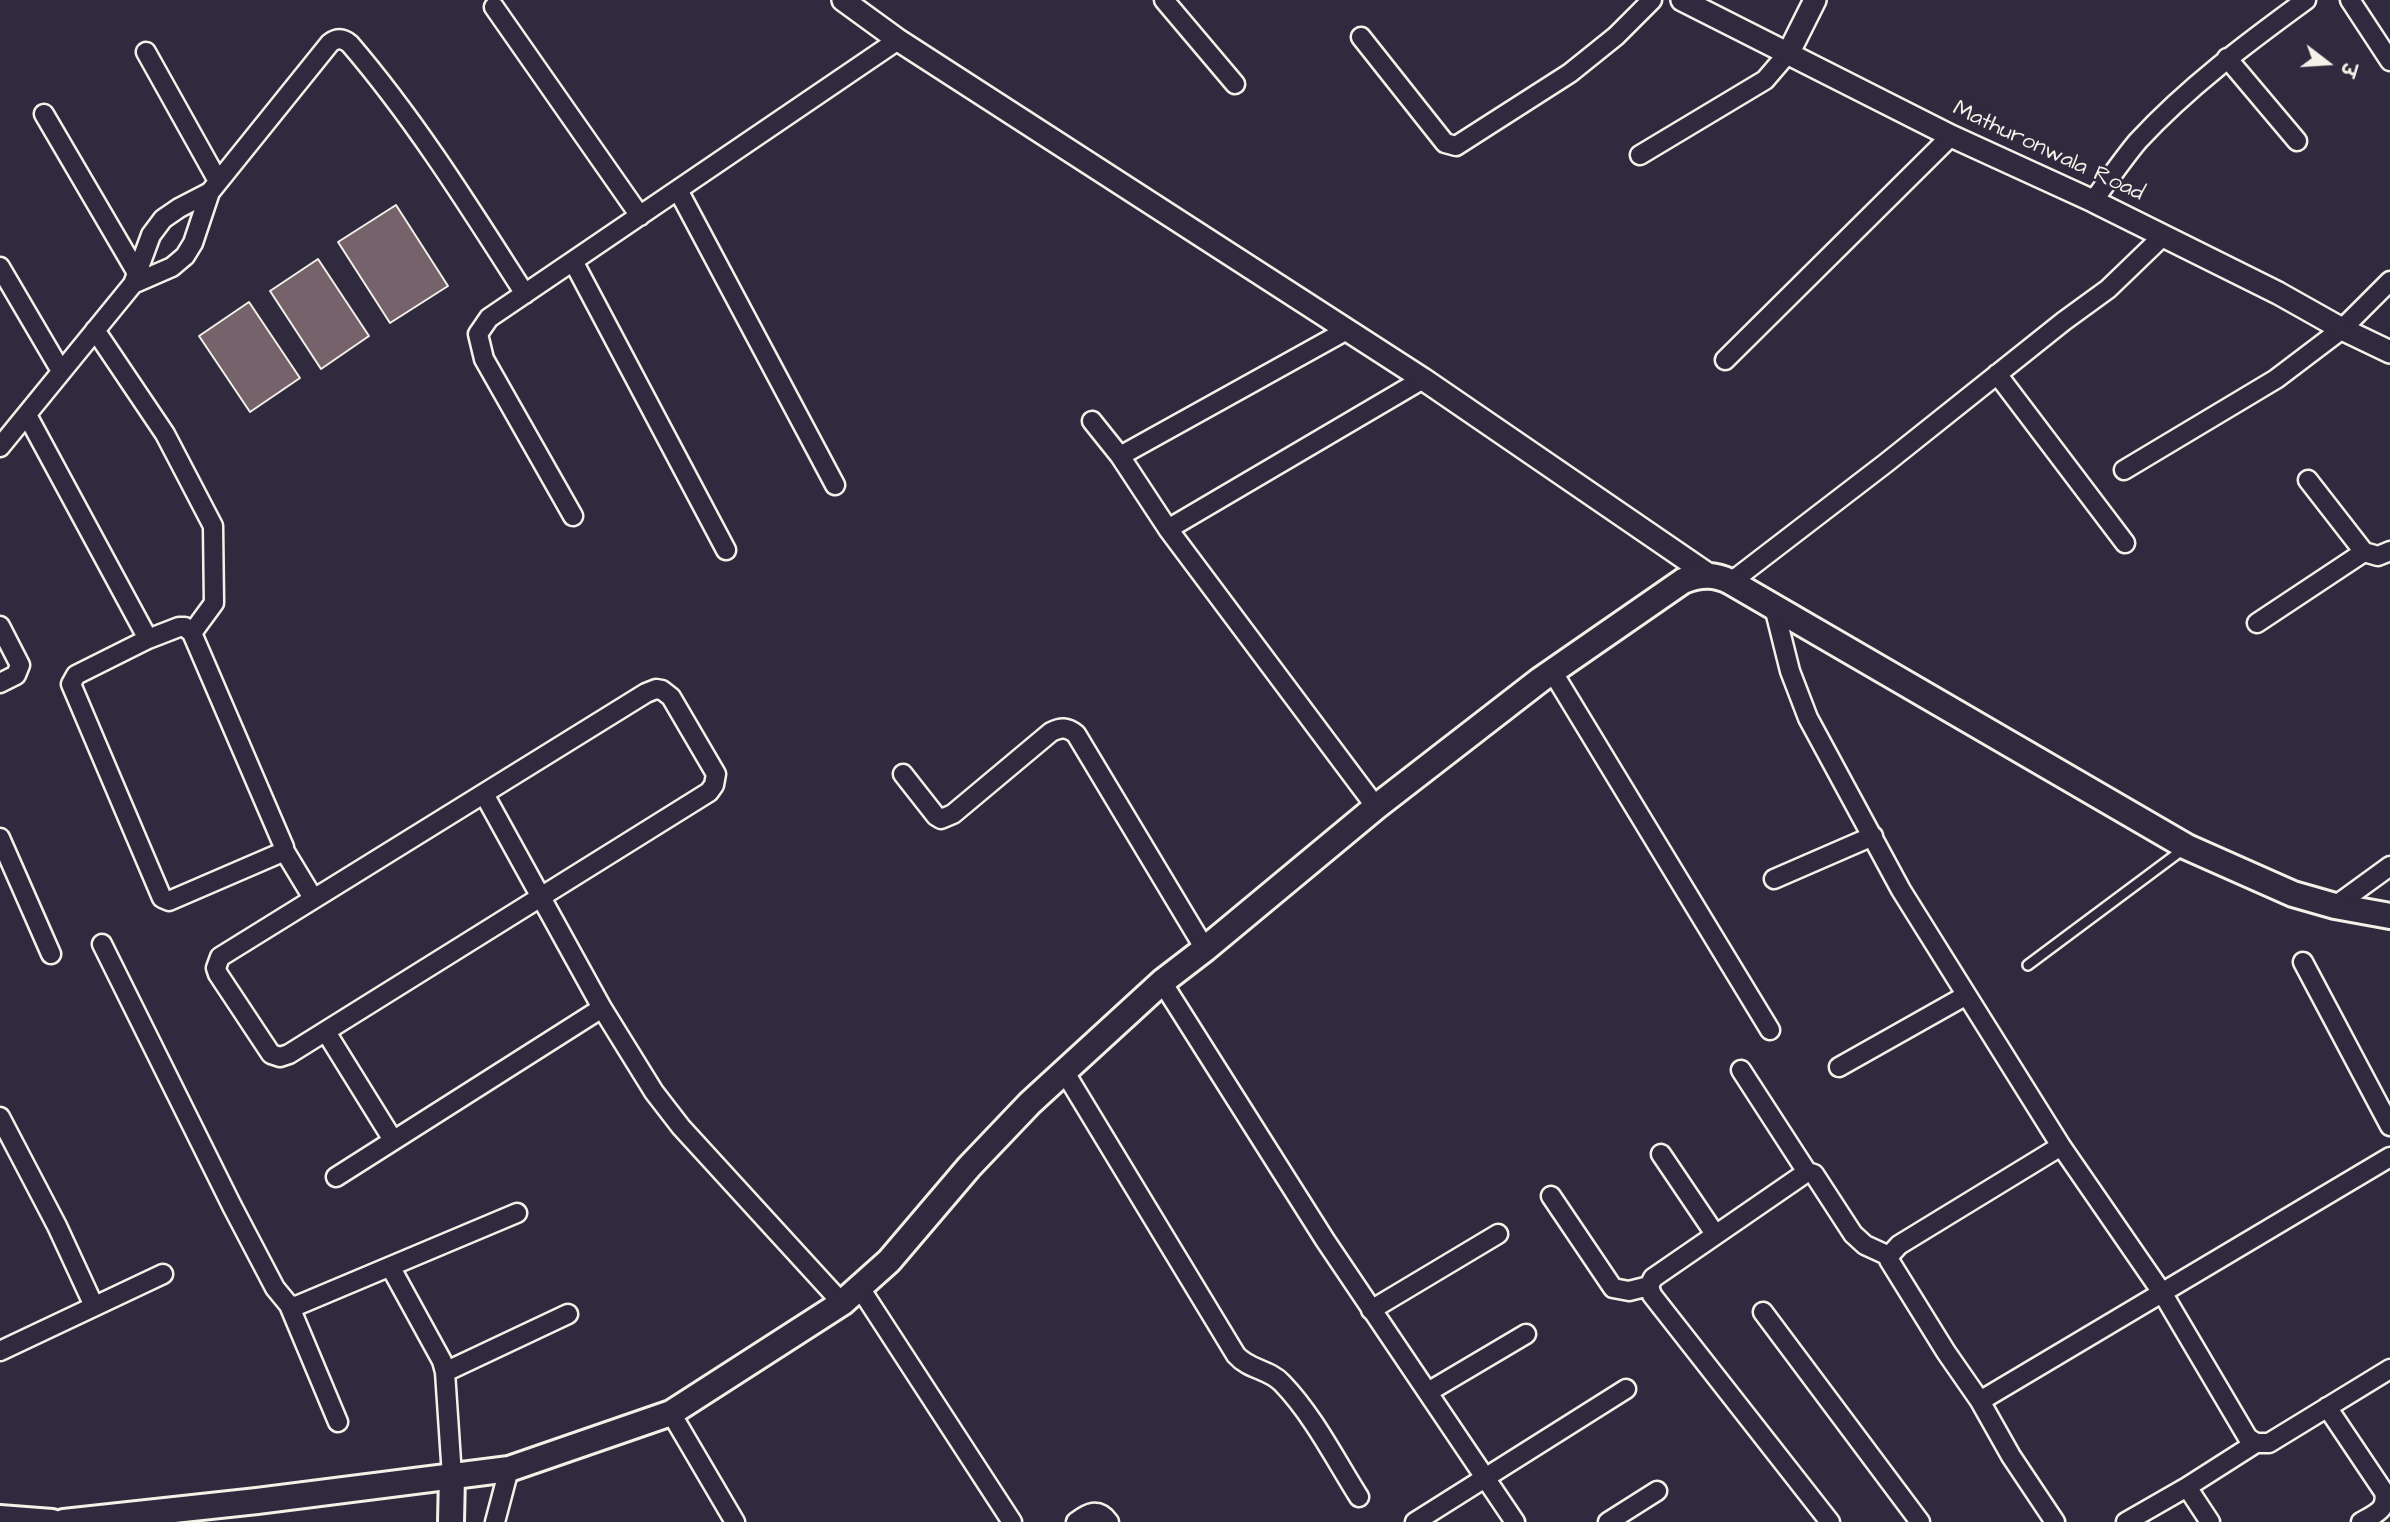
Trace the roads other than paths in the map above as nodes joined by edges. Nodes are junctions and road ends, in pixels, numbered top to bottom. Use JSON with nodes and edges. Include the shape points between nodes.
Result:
{"nodes":[{"id":1,"x":844,"y":0,"type":"edge"},
{"id":2,"x":1164,"y":0,"type":"edge"},
{"id":3,"x":1652,"y":0,"type":"edge"},
{"id":4,"x":1682,"y":0,"type":"edge"},
{"id":5,"x":1815,"y":0,"type":"edge"},
{"id":6,"x":2306,"y":0,"type":"edge"},
{"id":7,"x":2350,"y":0,"type":"edge"},
{"id":8,"x":494,"y":7,"type":"dead end"},
{"id":9,"x":1361,"y":37,"type":"dead end"},
{"id":10,"x":898,"y":40,"type":"junction"},
{"id":11,"x":146,"y":52,"type":"dead end"},
{"id":12,"x":1789,"y":52,"type":"junction"},
{"id":13,"x":2227,"y":58,"type":"junction"},
{"id":14,"x":2390,"y":61,"type":"edge"},
{"id":15,"x":1235,"y":83,"type":"dead end"},
{"id":16,"x":44,"y":114,"type":"dead end"},
{"id":17,"x":1951,"y":136,"type":"junction"},
{"id":18,"x":2297,"y":141,"type":"dead end"},
{"id":19,"x":1640,"y":155,"type":"dead end"},
{"id":20,"x":214,"y":186,"type":"junction"},
{"id":21,"x":678,"y":191,"type":"junction"},
{"id":22,"x":2093,"y":201,"type":"junction"},
{"id":23,"x":639,"y":216,"type":"junction"},
{"id":24,"x":2163,"y":236,"type":"junction"},
{"id":25,"x":573,"y":261,"type":"junction"},
{"id":26,"x":0,"y":267,"type":"edge"},
{"id":27,"x":135,"y":279,"type":"junction"},
{"id":28,"x":2390,"y":281,"type":"edge"},
{"id":29,"x":525,"y":294,"type":"junction"},
{"id":30,"x":2342,"y":329,"type":"junction"},
{"id":31,"x":95,"y":330,"type":"junction"},
{"id":32,"x":1347,"y":330,"type":"junction"},
{"id":33,"x":2390,"y":352,"type":"edge"},
{"id":34,"x":1725,"y":360,"type":"dead end"},
{"id":35,"x":61,"y":371,"type":"junction"},
{"id":36,"x":1997,"y":374,"type":"junction"},
{"id":37,"x":1423,"y":379,"type":"junction"},
{"id":38,"x":27,"y":415,"type":"junction"},
{"id":39,"x":1092,"y":421,"type":"dead end"},
{"id":40,"x":0,"y":447,"type":"edge"},
{"id":41,"x":1120,"y":456,"type":"junction"},
{"id":42,"x":2124,"y":470,"type":"dead end"},
{"id":43,"x":2308,"y":480,"type":"dead end"},
{"id":44,"x":835,"y":485,"type":"dead end"},
{"id":45,"x":573,"y":516,"type":"dead end"},
{"id":46,"x":1168,"y":530,"type":"junction"},
{"id":47,"x":2125,"y":543,"type":"dead end"},
{"id":48,"x":726,"y":550,"type":"dead end"},
{"id":49,"x":2390,"y":551,"type":"edge"},
{"id":50,"x":2364,"y":552,"type":"junction"},
{"id":51,"x":1720,"y":579,"type":"junction"},
{"id":52,"x":1774,"y":607,"type":"junction"},
{"id":53,"x":2257,"y":623,"type":"dead end"},
{"id":54,"x":0,"y":626,"type":"edge"},
{"id":55,"x":192,"y":633,"type":"junction"},
{"id":56,"x":148,"y":639,"type":"junction"},
{"id":57,"x":1552,"y":671,"type":"junction"},
{"id":58,"x":0,"y":683,"type":"edge"},
{"id":59,"x":903,"y":774,"type":"dead end"},
{"id":60,"x":484,"y":794,"type":"junction"},
{"id":61,"x":1376,"y":807,"type":"junction"},
{"id":62,"x":1873,"y":836,"type":"junction"},
{"id":63,"x":0,"y":838,"type":"edge"},
{"id":64,"x":2187,"y":847,"type":"junction"},
{"id":65,"x":284,"y":850,"type":"junction"},
{"id":66,"x":2390,"y":866,"type":"edge"},
{"id":67,"x":1774,"y":879,"type":"dead end"},
{"id":68,"x":542,"y":897,"type":"junction"},
{"id":69,"x":313,"y":898,"type":"junction"},
{"id":70,"x":2334,"y":906,"type":"junction"},
{"id":71,"x":2390,"y":916,"type":"edge"},
{"id":72,"x":102,"y":944,"type":"dead end"},
{"id":73,"x":1205,"y":949,"type":"junction"},
{"id":74,"x":51,"y":954,"type":"dead end"},
{"id":75,"x":2303,"y":962,"type":"dead end"},
{"id":76,"x":2028,"y":965,"type":"dead end"},
{"id":77,"x":1162,"y":982,"type":"junction"},
{"id":78,"x":1965,"y":996,"type":"junction"},
{"id":79,"x":601,"y":1008,"type":"junction"},
{"id":80,"x":1770,"y":1030,"type":"dead end"},
{"id":81,"x":326,"y":1032,"type":"junction"},
{"id":82,"x":1839,"y":1067,"type":"dead end"},
{"id":83,"x":1741,"y":1070,"type":"dead end"},
{"id":84,"x":1064,"y":1071,"type":"junction"},
{"id":85,"x":0,"y":1116,"type":"edge"},
{"id":86,"x":2390,"y":1126,"type":"edge"},
{"id":87,"x":393,"y":1140,"type":"junction"},
{"id":88,"x":2061,"y":1146,"type":"junction"},
{"id":89,"x":1661,"y":1154,"type":"dead end"},
{"id":90,"x":2390,"y":1157,"type":"edge"},
{"id":91,"x":1807,"y":1172,"type":"junction"},
{"id":92,"x":336,"y":1177,"type":"dead end"},
{"id":93,"x":1551,"y":1196,"type":"dead end"},
{"id":94,"x":517,"y":1213,"type":"dead end"},
{"id":95,"x":1498,"y":1234,"type":"dead end"},
{"id":96,"x":1715,"y":1234,"type":"junction"},
{"id":97,"x":1889,"y":1256,"type":"junction"},
{"id":98,"x":391,"y":1268,"type":"junction"},
{"id":99,"x":163,"y":1273,"type":"dead end"},
{"id":100,"x":1649,"y":1286,"type":"junction"},
{"id":101,"x":2163,"y":1294,"type":"junction"},
{"id":102,"x":851,"y":1295,"type":"junction"},
{"id":103,"x":94,"y":1306,"type":"junction"},
{"id":104,"x":289,"y":1306,"type":"junction"},
{"id":105,"x":1371,"y":1310,"type":"junction"},
{"id":106,"x":1763,"y":1312,"type":"dead end"},
{"id":107,"x":568,"y":1314,"type":"dead end"},
{"id":108,"x":1525,"y":1334,"type":"dead end"},
{"id":109,"x":0,"y":1351,"type":"edge"},
{"id":110,"x":2390,"y":1369,"type":"edge"},
{"id":111,"x":445,"y":1372,"type":"junction"},
{"id":112,"x":1626,"y":1389,"type":"dead end"},
{"id":113,"x":1428,"y":1392,"type":"junction"},
{"id":114,"x":1980,"y":1401,"type":"junction"},
{"id":115,"x":2327,"y":1407,"type":"junction"},
{"id":116,"x":671,"y":1413,"type":"junction"},
{"id":117,"x":338,"y":1422,"type":"dead end"},
{"id":118,"x":2256,"y":1443,"type":"junction"},
{"id":119,"x":509,"y":1469,"type":"junction"},
{"id":120,"x":452,"y":1476,"type":"junction"},
{"id":121,"x":1483,"y":1478,"type":"junction"},
{"id":122,"x":2187,"y":1487,"type":"junction"},
{"id":123,"x":1657,"y":1491,"type":"dead end"},
{"id":124,"x":1359,"y":1497,"type":"dead end"},
{"id":125,"x":0,"y":1518,"type":"edge"},
{"id":126,"x":52,"y":1522,"type":"edge"},
{"id":127,"x":64,"y":1522,"type":"edge"},
{"id":128,"x":451,"y":1522,"type":"edge"},
{"id":129,"x":495,"y":1522,"type":"edge"},
{"id":130,"x":736,"y":1522,"type":"edge"},
{"id":131,"x":1012,"y":1522,"type":"edge"},
{"id":132,"x":1076,"y":1522,"type":"edge"},
{"id":133,"x":1108,"y":1522,"type":"edge"},
{"id":134,"x":1415,"y":1522,"type":"edge"},
{"id":135,"x":1515,"y":1522,"type":"edge"},
{"id":136,"x":1608,"y":1522,"type":"edge"},
{"id":137,"x":1830,"y":1522,"type":"edge"},
{"id":138,"x":1920,"y":1522,"type":"edge"},
{"id":139,"x":2055,"y":1522,"type":"edge"},
{"id":140,"x":2126,"y":1522,"type":"edge"},
{"id":141,"x":2210,"y":1522,"type":"edge"},
{"id":142,"x":2361,"y":1522,"type":"edge"}],
"edges":[{"from":1,"to":10,"type":"street"},
{"from":2,"to":15,"type":"street"},
{"from":3,"to":9,"type":"street","via":[[1570,73],[1456,146],[1444,143]]},
{"from":4,"to":12,"type":"street","name":"Mathuronwala Road"},
{"from":5,"to":12,"type":"street"},
{"from":6,"to":13,"type":"street"},
{"from":7,"to":14,"type":"street"},
{"from":8,"to":23,"type":"street"},
{"from":10,"to":21,"type":"street"},
{"from":10,"to":32,"type":"street"},
{"from":11,"to":20,"type":"street"},
{"from":12,"to":17,"type":"street","name":"Mathuronwala Road"},
{"from":12,"to":19,"type":"street","via":[[1765,80]]},
{"from":13,"to":18,"type":"street"},
{"from":13,"to":22,"type":"street","via":[[2138,142]]},
{"from":16,"to":27,"type":"street"},
{"from":17,"to":22,"type":"street","name":"Mathuronwala Road"},
{"from":17,"to":34,"type":"street"},
{"from":20,"to":27,"type":"street","via":[[163,219],[151,235]]},
{"from":20,"to":27,"type":"street","via":[[186,256],[173,267]]},
{"from":20,"to":29,"type":"street","via":[[330,43],[344,39],[385,85]]},
{"from":21,"to":23,"type":"street"},
{"from":21,"to":44,"type":"street"},
{"from":22,"to":24,"type":"street","name":"Mathuronwala Road"},
{"from":23,"to":25,"type":"street"},
{"from":24,"to":30,"type":"street","name":"Mathuronwala Road"},
{"from":24,"to":36,"type":"street","via":[[2108,289]]},
{"from":25,"to":29,"type":"street"},
{"from":25,"to":48,"type":"street"},
{"from":26,"to":35,"type":"street"},
{"from":27,"to":31,"type":"street"},
{"from":28,"to":30,"type":"street"},
{"from":29,"to":45,"type":"street","via":[[481,326],[480,346]]},
{"from":30,"to":33,"type":"street","name":"Mathuronwala Road"},
{"from":30,"to":42,"type":"street","via":[[2276,379]]},
{"from":31,"to":35,"type":"street"},
{"from":31,"to":55,"type":"street","via":[[165,434],[213,526],[214,603]]},
{"from":32,"to":37,"type":"street"},
{"from":32,"to":41,"type":"street"},
{"from":35,"to":38,"type":"street"},
{"from":36,"to":47,"type":"street"},
{"from":36,"to":51,"type":"street","via":[[1886,463]]},
{"from":37,"to":46,"type":"street"},
{"from":37,"to":51,"type":"street"},
{"from":38,"to":40,"type":"street"},
{"from":38,"to":56,"type":"street"},
{"from":39,"to":41,"type":"street"},
{"from":41,"to":46,"type":"street"},
{"from":43,"to":50,"type":"street"},
{"from":46,"to":61,"type":"street"},
{"from":49,"to":50,"type":"street","via":[[2378,556]]},
{"from":50,"to":53,"type":"street"},
{"from":51,"to":52,"type":"main road"},
{"from":51,"to":57,"type":"main road","via":[[1684,581]]},
{"from":52,"to":62,"type":"street","via":[[1808,718]]},
{"from":52,"to":64,"type":"main road"},
{"from":54,"to":58,"type":"street","via":[[20,665],[16,675]]},
{"from":55,"to":56,"type":"street","via":[[182,626]]},
{"from":55,"to":65,"type":"street"},
{"from":56,"to":65,"type":"street","via":[[76,675],[71,684],[162,898],[172,901]]},
{"from":57,"to":61,"type":"main road"},
{"from":57,"to":80,"type":"street"},
{"from":59,"to":73,"type":"street","via":[[936,816],[945,818],[1051,732],[1063,727],[1071,730]]},
{"from":60,"to":68,"type":"street"},
{"from":60,"to":68,"type":"street","via":[[656,689],[671,697],[716,774],[709,792]]},
{"from":60,"to":69,"type":"street"},
{"from":61,"to":73,"type":"main road"},
{"from":62,"to":67,"type":"street"},
{"from":62,"to":78,"type":"street"},
{"from":63,"to":74,"type":"street"},
{"from":64,"to":70,"type":"main road","via":[[2248,876]]},
{"from":64,"to":76,"type":"lane"},
{"from":65,"to":69,"type":"street"},
{"from":66,"to":70,"type":"street"},
{"from":68,"to":79,"type":"street"},
{"from":68,"to":81,"type":"street"},
{"from":69,"to":81,"type":"street","via":[[226,952],[216,968],[271,1054],[289,1054]]},
{"from":70,"to":71,"type":"main road"},
{"from":72,"to":104,"type":"street","via":[[232,1206]]},
{"from":73,"to":77,"type":"main road"},
{"from":75,"to":86,"type":"street"},
{"from":77,"to":84,"type":"main road"},
{"from":77,"to":105,"type":"street"},
{"from":78,"to":82,"type":"street"},
{"from":78,"to":88,"type":"street"},
{"from":79,"to":87,"type":"street"},
{"from":79,"to":102,"type":"street","via":[[681,1127]]},
{"from":81,"to":87,"type":"street"},
{"from":83,"to":91,"type":"street"},
{"from":84,"to":102,"type":"main road","via":[[969,1167],[905,1244]]},
{"from":84,"to":124,"type":"street","via":[[1236,1355],[1286,1387]]},
{"from":85,"to":103,"type":"street"},
{"from":87,"to":92,"type":"street"},
{"from":88,"to":97,"type":"street","via":[[1915,1234]]},
{"from":88,"to":101,"type":"street"},
{"from":89,"to":96,"type":"street"},
{"from":90,"to":101,"type":"street"},
{"from":91,"to":96,"type":"street"},
{"from":91,"to":97,"type":"street","via":[[1814,1174],[1859,1241]]},
{"from":93,"to":100,"type":"street","via":[[1613,1288],[1629,1291]]},
{"from":94,"to":98,"type":"street"},
{"from":95,"to":105,"type":"street"},
{"from":96,"to":100,"type":"street","via":[[1653,1278]]},
{"from":97,"to":114,"type":"street"},
{"from":98,"to":104,"type":"street"},
{"from":98,"to":111,"type":"street"},
{"from":99,"to":103,"type":"street"},
{"from":100,"to":137,"type":"street"},
{"from":101,"to":114,"type":"street"},
{"from":101,"to":118,"type":"street","via":[[2248,1438]]},
{"from":102,"to":116,"type":"main road"},
{"from":102,"to":131,"type":"street"},
{"from":103,"to":109,"type":"street"},
{"from":104,"to":117,"type":"street"},
{"from":105,"to":113,"type":"street"},
{"from":106,"to":138,"type":"street"},
{"from":107,"to":111,"type":"street"},
{"from":108,"to":113,"type":"street"},
{"from":110,"to":115,"type":"street"},
{"from":111,"to":120,"type":"street"},
{"from":112,"to":121,"type":"street"},
{"from":113,"to":121,"type":"street"},
{"from":114,"to":139,"type":"street"},
{"from":115,"to":118,"type":"street","via":[[2269,1443]]},
{"from":115,"to":142,"type":"street","via":[[2384,1492],[2382,1509]]},
{"from":116,"to":119,"type":"main road"},
{"from":116,"to":130,"type":"street"},
{"from":118,"to":122,"type":"street"},
{"from":119,"to":120,"type":"main road"},
{"from":119,"to":129,"type":"street"},
{"from":120,"to":127,"type":"main road"},
{"from":120,"to":128,"type":"main road"},
{"from":121,"to":134,"type":"street"},
{"from":121,"to":135,"type":"street"},
{"from":122,"to":140,"type":"street"},
{"from":122,"to":141,"type":"street"},
{"from":123,"to":136,"type":"street"},
{"from":125,"to":126,"type":"main road"},
{"from":132,"to":133,"type":"street","via":[[1096,1512]]}]}
